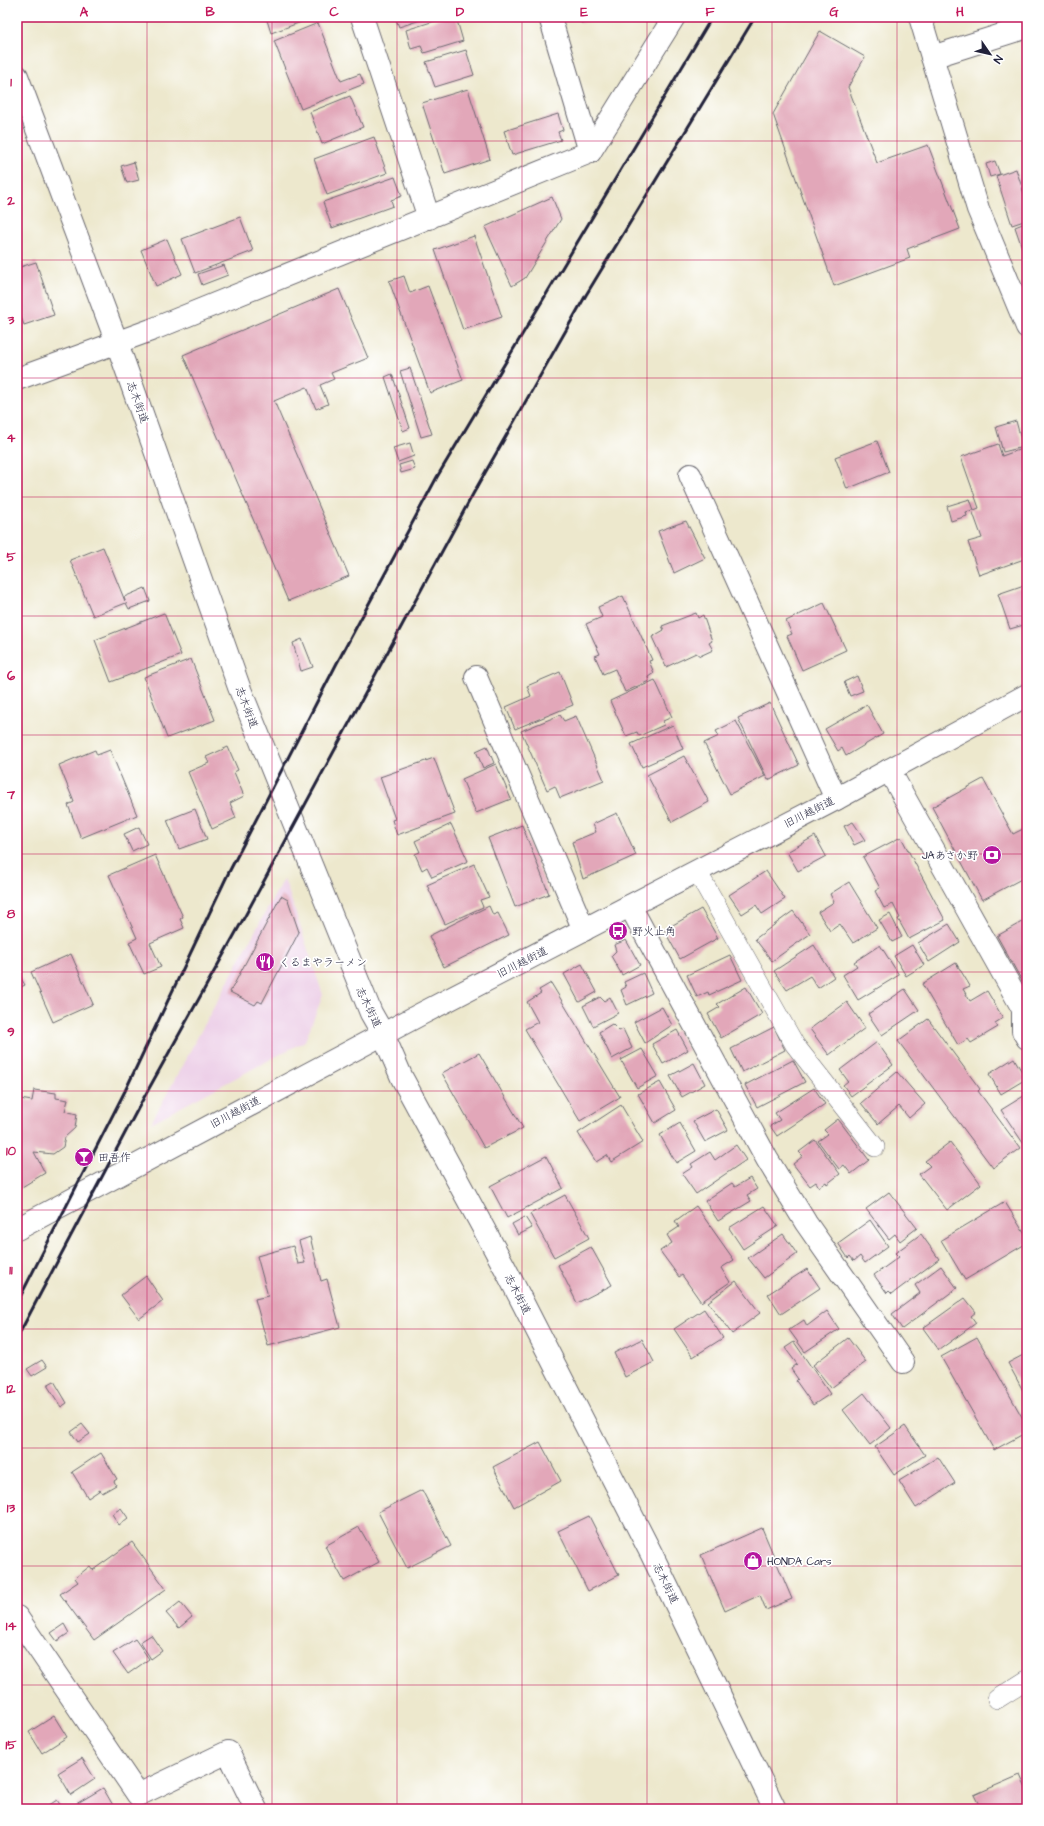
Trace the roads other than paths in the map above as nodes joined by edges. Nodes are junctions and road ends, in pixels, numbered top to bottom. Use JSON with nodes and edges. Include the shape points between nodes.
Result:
{"nodes":[{"id":1,"x":362,"y":17,"type":"edge"},
{"id":2,"x":550,"y":17,"type":"edge"},
{"id":3,"x":674,"y":17,"type":"edge"},
{"id":4,"x":920,"y":17,"type":"edge"},
{"id":5,"x":1027,"y":27,"type":"edge"},
{"id":6,"x":932,"y":57,"type":"junction"},
{"id":7,"x":17,"y":76,"type":"edge"},
{"id":8,"x":590,"y":152,"type":"junction"},
{"id":9,"x":429,"y":218,"type":"junction"},
{"id":10,"x":1027,"y":327,"type":"edge"},
{"id":11,"x":117,"y":343,"type":"junction"},
{"id":12,"x":17,"y":379,"type":"edge"},
{"id":13,"x":690,"y":475,"type":"dead end"},
{"id":14,"x":476,"y":677,"type":"dead end"},
{"id":15,"x":1027,"y":695,"type":"edge"},
{"id":16,"x":889,"y":770,"type":"junction"},
{"id":17,"x":836,"y":799,"type":"junction"},
{"id":18,"x":697,"y":870,"type":"junction"},
{"id":19,"x":630,"y":906,"type":"junction"},
{"id":20,"x":584,"y":930,"type":"junction"},
{"id":21,"x":383,"y":1034,"type":"junction"},
{"id":22,"x":1027,"y":1038,"type":"edge"},
{"id":23,"x":875,"y":1147,"type":"dead end"},
{"id":24,"x":17,"y":1229,"type":"edge"},
{"id":25,"x":903,"y":1362,"type":"dead end"},
{"id":26,"x":17,"y":1617,"type":"edge"},
{"id":27,"x":1027,"y":1680,"type":"edge"},
{"id":28,"x":997,"y":1699,"type":"dead end"},
{"id":29,"x":256,"y":1809,"type":"edge"},
{"id":30,"x":775,"y":1809,"type":"edge"}],
"edges":[{"from":1,"to":9,"type":"street"},
{"from":2,"to":8,"type":"street"},
{"from":3,"to":8,"type":"street"},
{"from":4,"to":6,"type":"street"},
{"from":5,"to":6,"type":"street"},
{"from":6,"to":10,"type":"street","via":[[978,209]]},
{"from":7,"to":11,"type":"street","name":"志木街道"},
{"from":8,"to":9,"type":"street"},
{"from":9,"to":11,"type":"street"},
{"from":11,"to":12,"type":"street"},
{"from":11,"to":21,"type":"street","name":"志木街道","via":[[239,687],[349,963]]},
{"from":13,"to":17,"type":"street"},
{"from":14,"to":20,"type":"street"},
{"from":15,"to":16,"type":"street","name":"旧川越街道"},
{"from":16,"to":17,"type":"street","name":"旧川越街道"},
{"from":16,"to":22,"type":"street","via":[[1023,1009],[1023,1031]]},
{"from":17,"to":18,"type":"street","name":"旧川越街道"},
{"from":18,"to":19,"type":"street","name":"旧川越街道"},
{"from":18,"to":23,"type":"lane","via":[[795,1045]]},
{"from":19,"to":20,"type":"street","name":"旧川越街道"},
{"from":19,"to":25,"type":"street","via":[[768,1159],[806,1222]]},
{"from":20,"to":21,"type":"street","name":"旧川越街道"},
{"from":21,"to":24,"type":"street","name":"旧川越街道"},
{"from":21,"to":30,"type":"street","name":"志木街道","via":[[402,1078],[505,1268],[651,1552]]},
{"from":26,"to":29,"type":"street","via":[[138,1795],[228,1752]]},
{"from":27,"to":28,"type":"lane"}]}
